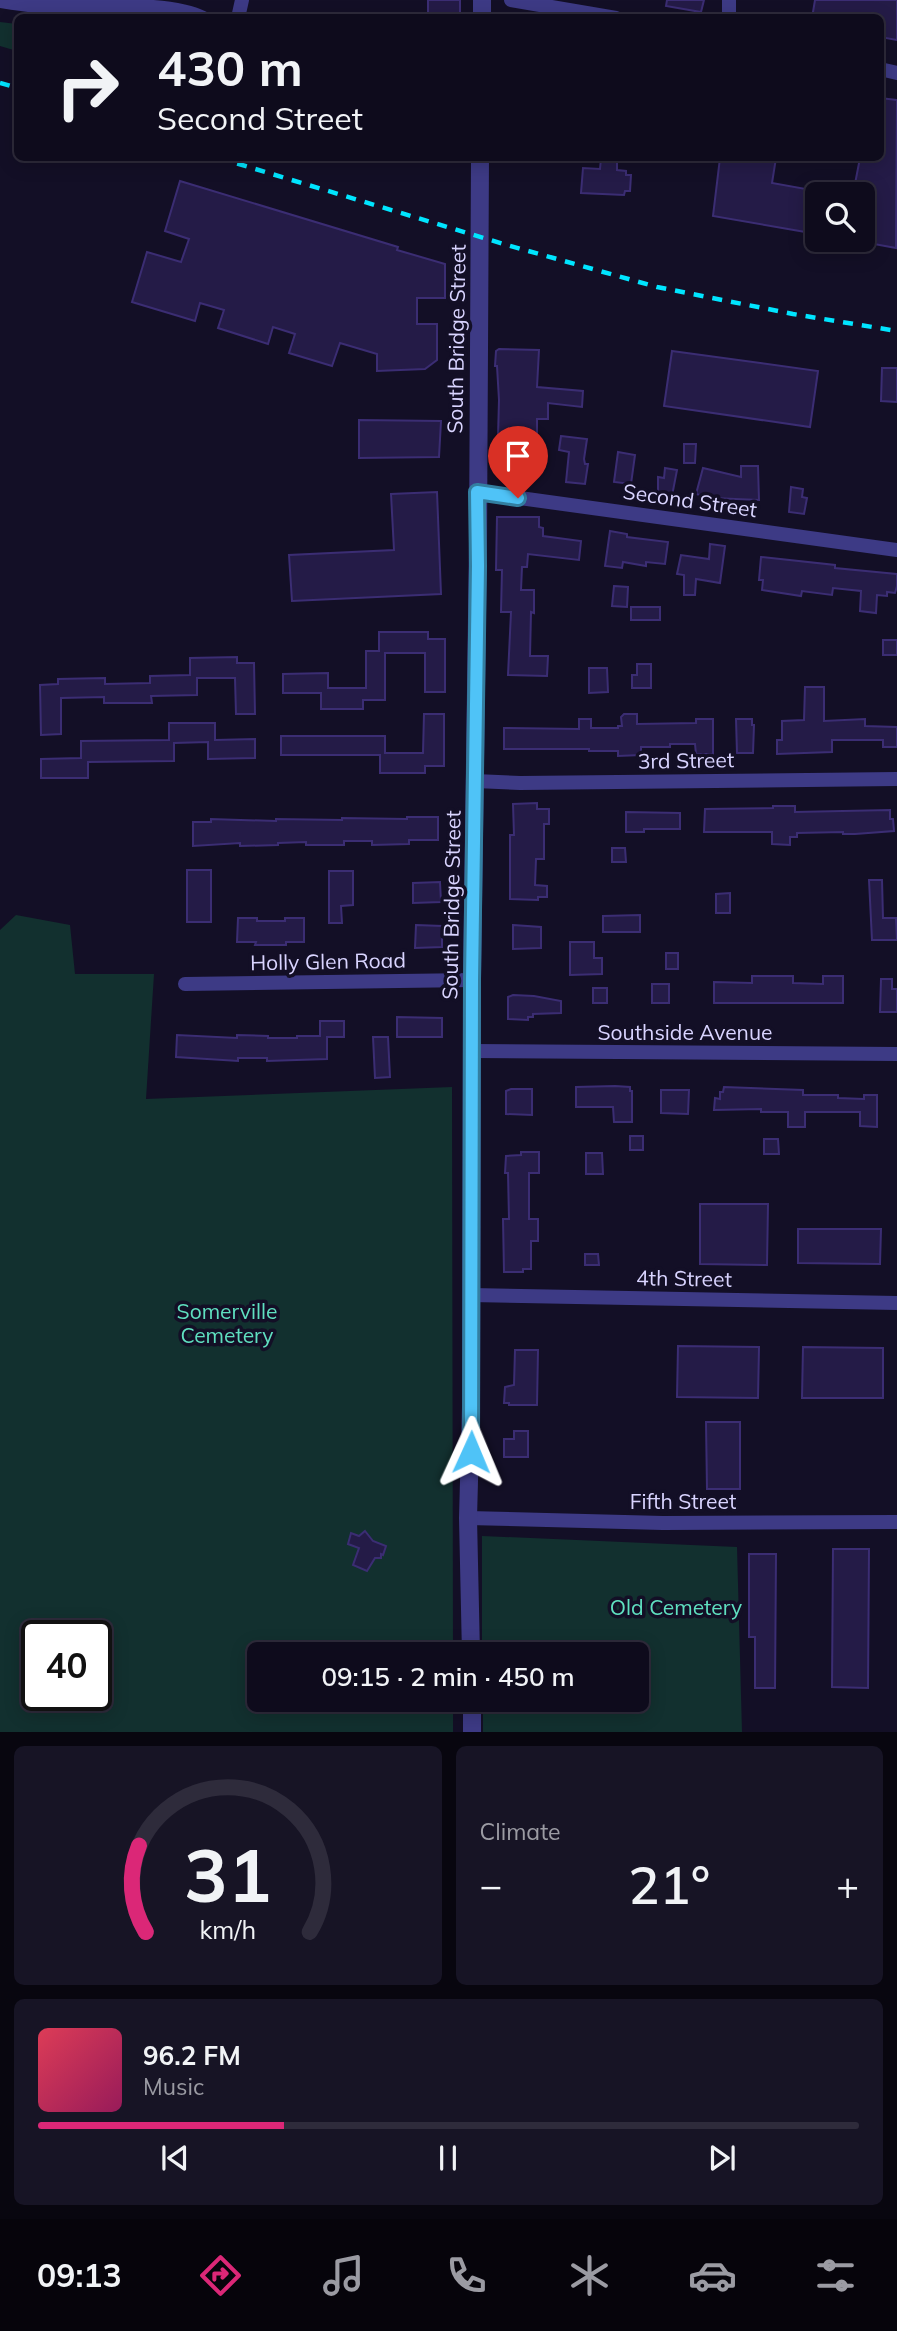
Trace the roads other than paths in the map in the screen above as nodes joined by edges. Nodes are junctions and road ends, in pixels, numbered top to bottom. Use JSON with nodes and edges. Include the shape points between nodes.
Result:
{"nodes":[{"id":1,"x":511,"y":0,"type":"edge"},
{"id":2,"x":0,"y":1,"type":"edge"},
{"id":3,"x":198,"y":14,"type":"edge"},
{"id":4,"x":593,"y":14,"type":"edge"},
{"id":5,"x":480,"y":161,"type":"edge"},
{"id":6,"x":477,"y":492,"type":"junction"},
{"id":7,"x":897,"y":550,"type":"edge"},
{"id":8,"x":897,"y":779,"type":"edge"},
{"id":9,"x":475,"y":781,"type":"junction"},
{"id":10,"x":472,"y":980,"type":"junction"},
{"id":11,"x":185,"y":984,"type":"dead end"},
{"id":12,"x":473,"y":1051,"type":"junction"},
{"id":13,"x":897,"y":1054,"type":"edge"},
{"id":14,"x":471,"y":1295,"type":"junction"},
{"id":15,"x":897,"y":1303,"type":"edge"},
{"id":16,"x":468,"y":1518,"type":"junction"},
{"id":17,"x":897,"y":1522,"type":"edge"},
{"id":18,"x":471,"y":1642,"type":"edge"},
{"id":19,"x":472,"y":1712,"type":"edge"},
{"id":20,"x":472,"y":1732,"type":"edge"}],
"edges":[{"from":1,"to":4,"type":"street"},
{"from":2,"to":3,"type":"street","via":[[36,6],[141,3],[170,5]]},
{"from":5,"to":6,"type":"street","name":"South Bridge Street"},
{"from":6,"to":7,"type":"street","name":"Second Street"},
{"from":6,"to":9,"type":"street","name":"South Bridge Street"},
{"from":8,"to":9,"type":"street","name":"3rd Street"},
{"from":9,"to":10,"type":"street","name":"South Bridge Street"},
{"from":10,"to":11,"type":"street","name":"Holly Glen Road"},
{"from":10,"to":12,"type":"street","name":"South Bridge Street"},
{"from":12,"to":13,"type":"street","name":"Southside Avenue"},
{"from":12,"to":14,"type":"street","name":"South Bridge Street"},
{"from":14,"to":15,"type":"street","name":"4th Street"},
{"from":14,"to":16,"type":"street","name":"South Bridge Street"},
{"from":16,"to":17,"type":"street","name":"Fifth Street"},
{"from":16,"to":18,"type":"street","name":"South Bridge Street"},
{"from":19,"to":20,"type":"street"}]}
